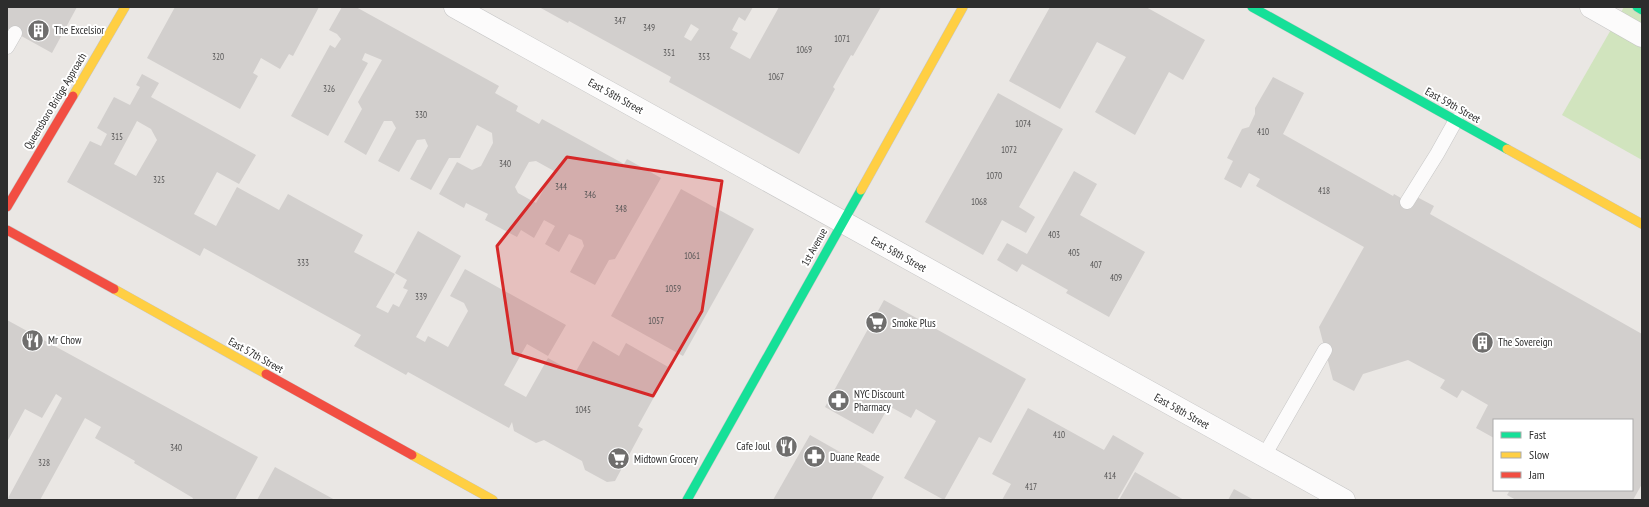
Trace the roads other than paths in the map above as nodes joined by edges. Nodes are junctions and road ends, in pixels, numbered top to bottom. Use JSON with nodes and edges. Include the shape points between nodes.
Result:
{"nodes":[{"id":1,"x":125,"y":7,"type":"edge"},
{"id":2,"x":455,"y":7,"type":"edge"},
{"id":3,"x":963,"y":7,"type":"edge"},
{"id":4,"x":1252,"y":7,"type":"edge"},
{"id":5,"x":1591,"y":7,"type":"edge"},
{"id":6,"x":1637,"y":7,"type":"edge"},
{"id":7,"x":1642,"y":10,"type":"edge"},
{"id":8,"x":15,"y":33,"type":"dead end"},
{"id":9,"x":1642,"y":36,"type":"edge"},
{"id":10,"x":7,"y":47,"type":"edge"},
{"id":11,"x":1456,"y":120,"type":"junction"},
{"id":12,"x":1406,"y":202,"type":"dead end"},
{"id":13,"x":7,"y":207,"type":"edge"},
{"id":14,"x":842,"y":222,"type":"junction"},
{"id":15,"x":1642,"y":224,"type":"edge"},
{"id":16,"x":7,"y":230,"type":"edge"},
{"id":17,"x":1325,"y":350,"type":"dead end"},
{"id":18,"x":1264,"y":456,"type":"junction"},
{"id":19,"x":493,"y":500,"type":"edge"},
{"id":20,"x":687,"y":500,"type":"edge"},
{"id":21,"x":1344,"y":500,"type":"edge"}],
"edges":[{"from":1,"to":13,"type":"main road","name":"Queensboro Bridge Approach"},
{"from":2,"to":14,"type":"street","name":"East 58th Street"},
{"from":3,"to":14,"type":"main road","name":"1st Avenue"},
{"from":4,"to":11,"type":"main road","name":"East 59th Street"},
{"from":5,"to":9,"type":"street"},
{"from":6,"to":7,"type":"main road"},
{"from":8,"to":10,"type":"lane"},
{"from":11,"to":12,"type":"lane"},
{"from":11,"to":15,"type":"main road","name":"East 59th Street"},
{"from":14,"to":18,"type":"street","name":"East 58th Street"},
{"from":14,"to":20,"type":"main road","name":"1st Avenue"},
{"from":16,"to":19,"type":"main road","name":"East 57th Street"},
{"from":17,"to":18,"type":"lane"},
{"from":18,"to":21,"type":"street","name":"East 58th Street"}]}
